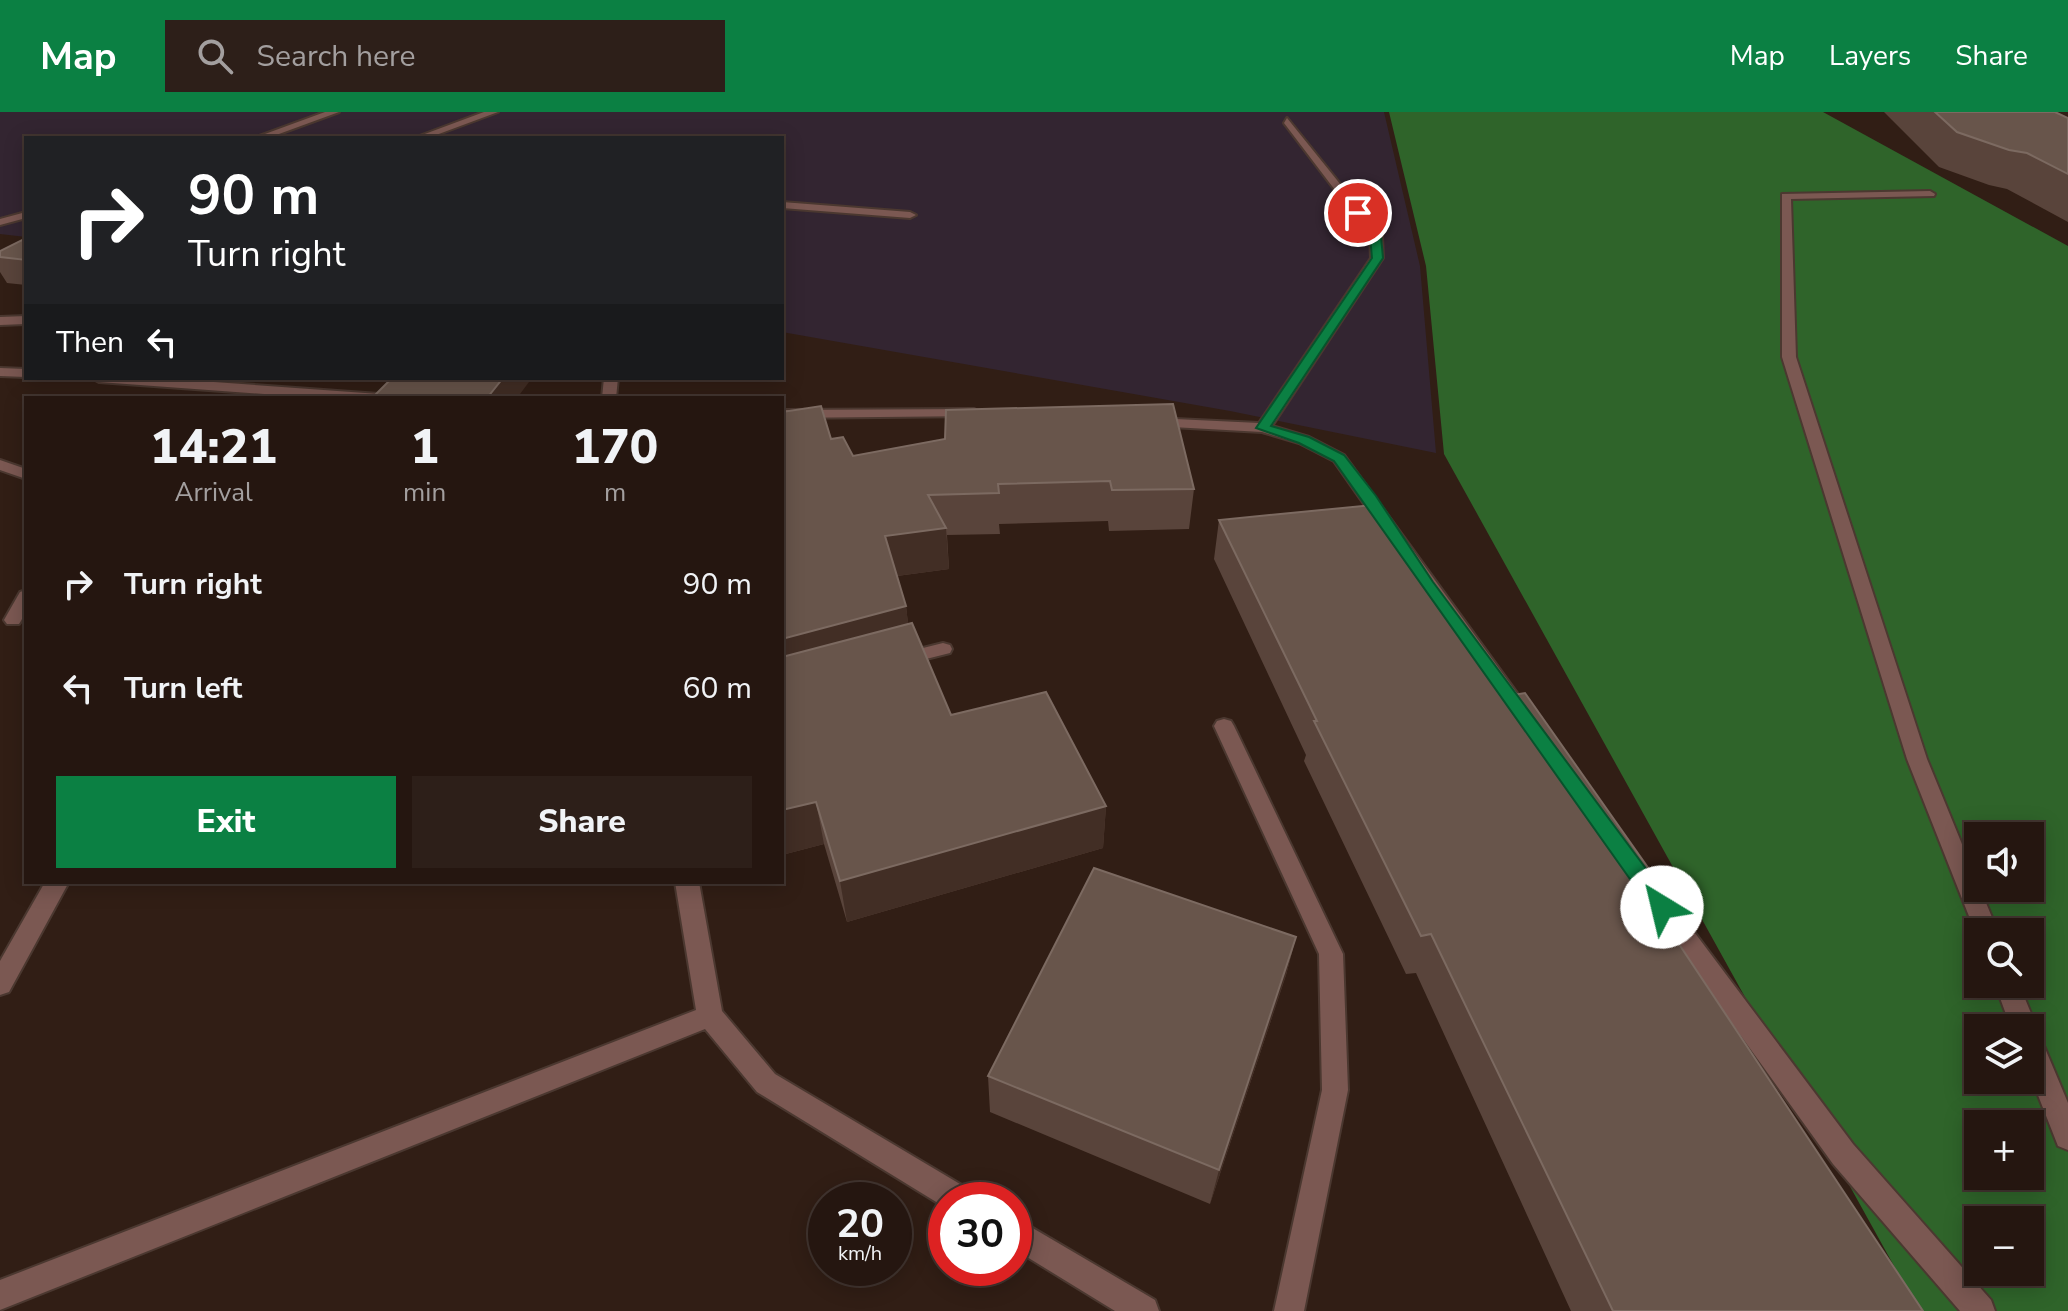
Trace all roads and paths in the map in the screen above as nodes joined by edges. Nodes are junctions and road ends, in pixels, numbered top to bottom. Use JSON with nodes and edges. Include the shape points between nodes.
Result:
{"nodes":[{"id":1,"x":334,"y":112,"type":"edge"},
{"id":2,"x":493,"y":112,"type":"edge"},
{"id":3,"x":1287,"y":121,"type":"dead end"},
{"id":4,"x":265,"y":136,"type":"edge"},
{"id":5,"x":425,"y":136,"type":"edge"},
{"id":6,"x":1930,"y":194,"type":"dead end"},
{"id":7,"x":784,"y":205,"type":"edge"},
{"id":8,"x":24,"y":215,"type":"edge"},
{"id":9,"x":910,"y":215,"type":"dead end"},
{"id":10,"x":0,"y":222,"type":"edge"},
{"id":11,"x":24,"y":320,"type":"edge"},
{"id":12,"x":0,"y":321,"type":"edge"},
{"id":13,"x":0,"y":372,"type":"edge"},
{"id":14,"x":24,"y":373,"type":"edge"},
{"id":15,"x":127,"y":380,"type":"edge"},
{"id":16,"x":351,"y":396,"type":"edge"},
{"id":17,"x":784,"y":414,"type":"edge"},
{"id":18,"x":993,"y":414,"type":"edge"},
{"id":19,"x":1136,"y":421,"type":"edge"},
{"id":20,"x":1263,"y":428,"type":"junction"},
{"id":21,"x":0,"y":465,"type":"edge"},
{"id":22,"x":24,"y":473,"type":"edge"},
{"id":23,"x":24,"y":600,"type":"edge"},
{"id":24,"x":13,"y":620,"type":"dead end"},
{"id":25,"x":943,"y":649,"type":"dead end"},
{"id":26,"x":885,"y":664,"type":"edge"},
{"id":27,"x":1224,"y":726,"type":"dead end"},
{"id":28,"x":1538,"y":737,"type":"edge"},
{"id":29,"x":1630,"y":863,"type":"edge"},
{"id":30,"x":56,"y":884,"type":"edge"},
{"id":31,"x":687,"y":884,"type":"edge"},
{"id":32,"x":1980,"y":918,"type":"edge"},
{"id":33,"x":0,"y":984,"type":"edge"},
{"id":34,"x":710,"y":1016,"type":"junction"},
{"id":35,"x":2044,"y":1077,"type":"edge"},
{"id":36,"x":2068,"y":1137,"type":"edge"},
{"id":37,"x":930,"y":1182,"type":"edge"},
{"id":38,"x":1032,"y":1243,"type":"edge"},
{"id":39,"x":0,"y":1295,"type":"edge"},
{"id":40,"x":1144,"y":1311,"type":"edge"},
{"id":41,"x":1289,"y":1311,"type":"edge"},
{"id":42,"x":1980,"y":1311,"type":"edge"}],
"edges":[{"from":1,"to":4,"type":"street"},
{"from":2,"to":5,"type":"street"},
{"from":3,"to":20,"type":"street","via":[[1376,236],[1377,258]]},
{"from":6,"to":32,"type":"street","via":[[1786,196],[1789,357],[1917,759]]},
{"from":7,"to":9,"type":"street"},
{"from":8,"to":10,"type":"street"},
{"from":11,"to":12,"type":"street"},
{"from":13,"to":14,"type":"street"},
{"from":15,"to":16,"type":"street"},
{"from":17,"to":18,"type":"street"},
{"from":19,"to":20,"type":"street"},
{"from":20,"to":28,"type":"street","via":[[1339,458]]},
{"from":21,"to":22,"type":"street"},
{"from":23,"to":24,"type":"street"},
{"from":25,"to":26,"type":"street"},
{"from":27,"to":41,"type":"street","via":[[1331,954],[1335,1090]]},
{"from":29,"to":42,"type":"street","via":[[1843,1154]]},
{"from":30,"to":33,"type":"street"},
{"from":31,"to":34,"type":"street"},
{"from":34,"to":37,"type":"street","via":[[766,1083]]},
{"from":34,"to":39,"type":"street"},
{"from":35,"to":36,"type":"street"},
{"from":38,"to":40,"type":"street"}]}
